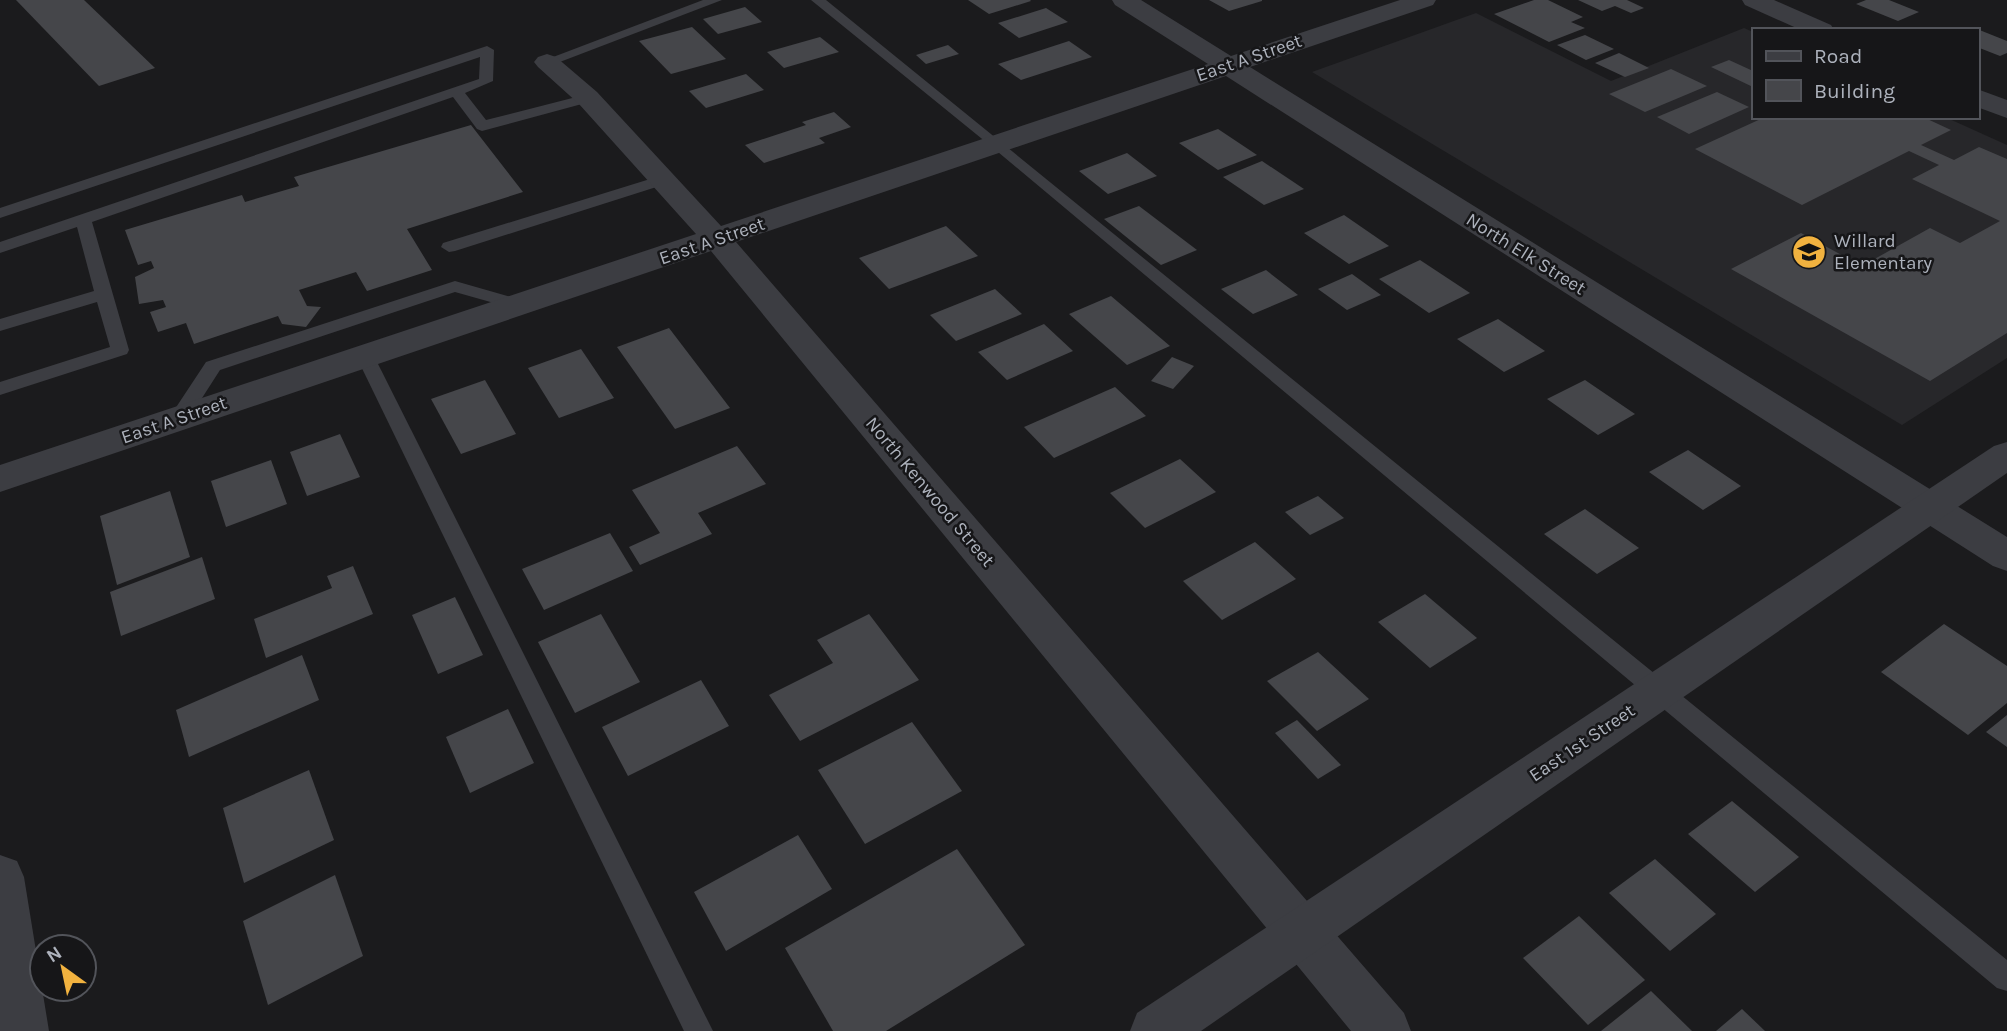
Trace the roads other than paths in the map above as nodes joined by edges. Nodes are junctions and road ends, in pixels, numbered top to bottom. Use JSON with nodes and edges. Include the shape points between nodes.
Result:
{"nodes":[{"id":1,"x":715,"y":0,"type":"edge"},
{"id":2,"x":818,"y":0,"type":"edge"},
{"id":3,"x":1124,"y":0,"type":"edge"},
{"id":4,"x":1424,"y":0,"type":"edge"},
{"id":5,"x":1754,"y":0,"type":"edge"},
{"id":6,"x":1817,"y":28,"type":"edge"},
{"id":7,"x":547,"y":62,"type":"joint"},
{"id":8,"x":1227,"y":65,"type":"junction"},
{"id":9,"x":456,"y":91,"type":"junction"},
{"id":10,"x":588,"y":98,"type":"junction"},
{"id":11,"x":1979,"y":98,"type":"edge"},
{"id":12,"x":2007,"y":110,"type":"edge"},
{"id":13,"x":997,"y":144,"type":"junction"},
{"id":14,"x":663,"y":180,"type":"junction"},
{"id":15,"x":0,"y":213,"type":"edge"},
{"id":16,"x":83,"y":220,"type":"junction"},
{"id":17,"x":718,"y":239,"type":"junction"},
{"id":18,"x":449,"y":247,"type":"dead end"},
{"id":19,"x":0,"y":248,"type":"edge"},
{"id":20,"x":104,"y":294,"type":"junction"},
{"id":21,"x":519,"y":305,"type":"junction"},
{"id":22,"x":0,"y":325,"type":"edge"},
{"id":23,"x":365,"y":356,"type":"junction"},
{"id":24,"x":0,"y":389,"type":"edge"},
{"id":25,"x":179,"y":418,"type":"junction"},
{"id":26,"x":2007,"y":455,"type":"edge"},
{"id":27,"x":0,"y":479,"type":"edge"},
{"id":28,"x":1929,"y":507,"type":"junction"},
{"id":29,"x":2007,"y":556,"type":"edge"},
{"id":30,"x":1657,"y":692,"type":"junction"},
{"id":31,"x":0,"y":877,"type":"edge"},
{"id":32,"x":1300,"y":934,"type":"junction"},
{"id":33,"x":2007,"y":978,"type":"edge"},
{"id":34,"x":23,"y":1031,"type":"edge"},
{"id":35,"x":699,"y":1031,"type":"edge"},
{"id":36,"x":1156,"y":1031,"type":"edge"},
{"id":37,"x":1385,"y":1031,"type":"edge"}],
"edges":[{"from":1,"to":7,"type":"lane"},
{"from":2,"to":13,"type":"lane"},
{"from":3,"to":8,"type":"street","name":"North Elk Street"},
{"from":4,"to":8,"type":"street","name":"East A Street"},
{"from":5,"to":6,"type":"street"},
{"from":7,"to":10,"type":"street","name":"North Kenwood Street"},
{"from":8,"to":13,"type":"street","name":"East A Street"},
{"from":8,"to":28,"type":"street","name":"North Elk Street"},
{"from":9,"to":10,"type":"lane","via":[[482,126]]},
{"from":9,"to":15,"type":"lane","via":[[486,81],[487,50]]},
{"from":9,"to":16,"type":"lane"},
{"from":10,"to":14,"type":"street","name":"North Kenwood Street"},
{"from":11,"to":12,"type":"street"},
{"from":13,"to":17,"type":"street","name":"East A Street"},
{"from":13,"to":30,"type":"lane"},
{"from":14,"to":17,"type":"street","name":"North Kenwood Street"},
{"from":14,"to":18,"type":"lane"},
{"from":16,"to":19,"type":"lane"},
{"from":16,"to":20,"type":"lane"},
{"from":17,"to":21,"type":"street","name":"East A Street"},
{"from":17,"to":32,"type":"street","name":"North Kenwood Street"},
{"from":20,"to":22,"type":"lane"},
{"from":20,"to":24,"type":"lane","via":[[120,350]]},
{"from":21,"to":23,"type":"street","name":"East A Street"},
{"from":21,"to":25,"type":"lane","via":[[455,286],[225,361],[213,366]]},
{"from":23,"to":25,"type":"street","name":"East A Street"},
{"from":23,"to":35,"type":"lane"},
{"from":25,"to":27,"type":"street","name":"East A Street"},
{"from":26,"to":28,"type":"street","name":"East 1st Street"},
{"from":28,"to":29,"type":"street","name":"North Elk Street"},
{"from":28,"to":30,"type":"street","name":"East 1st Street"},
{"from":30,"to":32,"type":"street","name":"East 1st Street"},
{"from":30,"to":33,"type":"lane"},
{"from":31,"to":34,"type":"street"},
{"from":32,"to":36,"type":"street","name":"East 1st Street"},
{"from":32,"to":37,"type":"street","name":"North Kenwood Street"}]}
